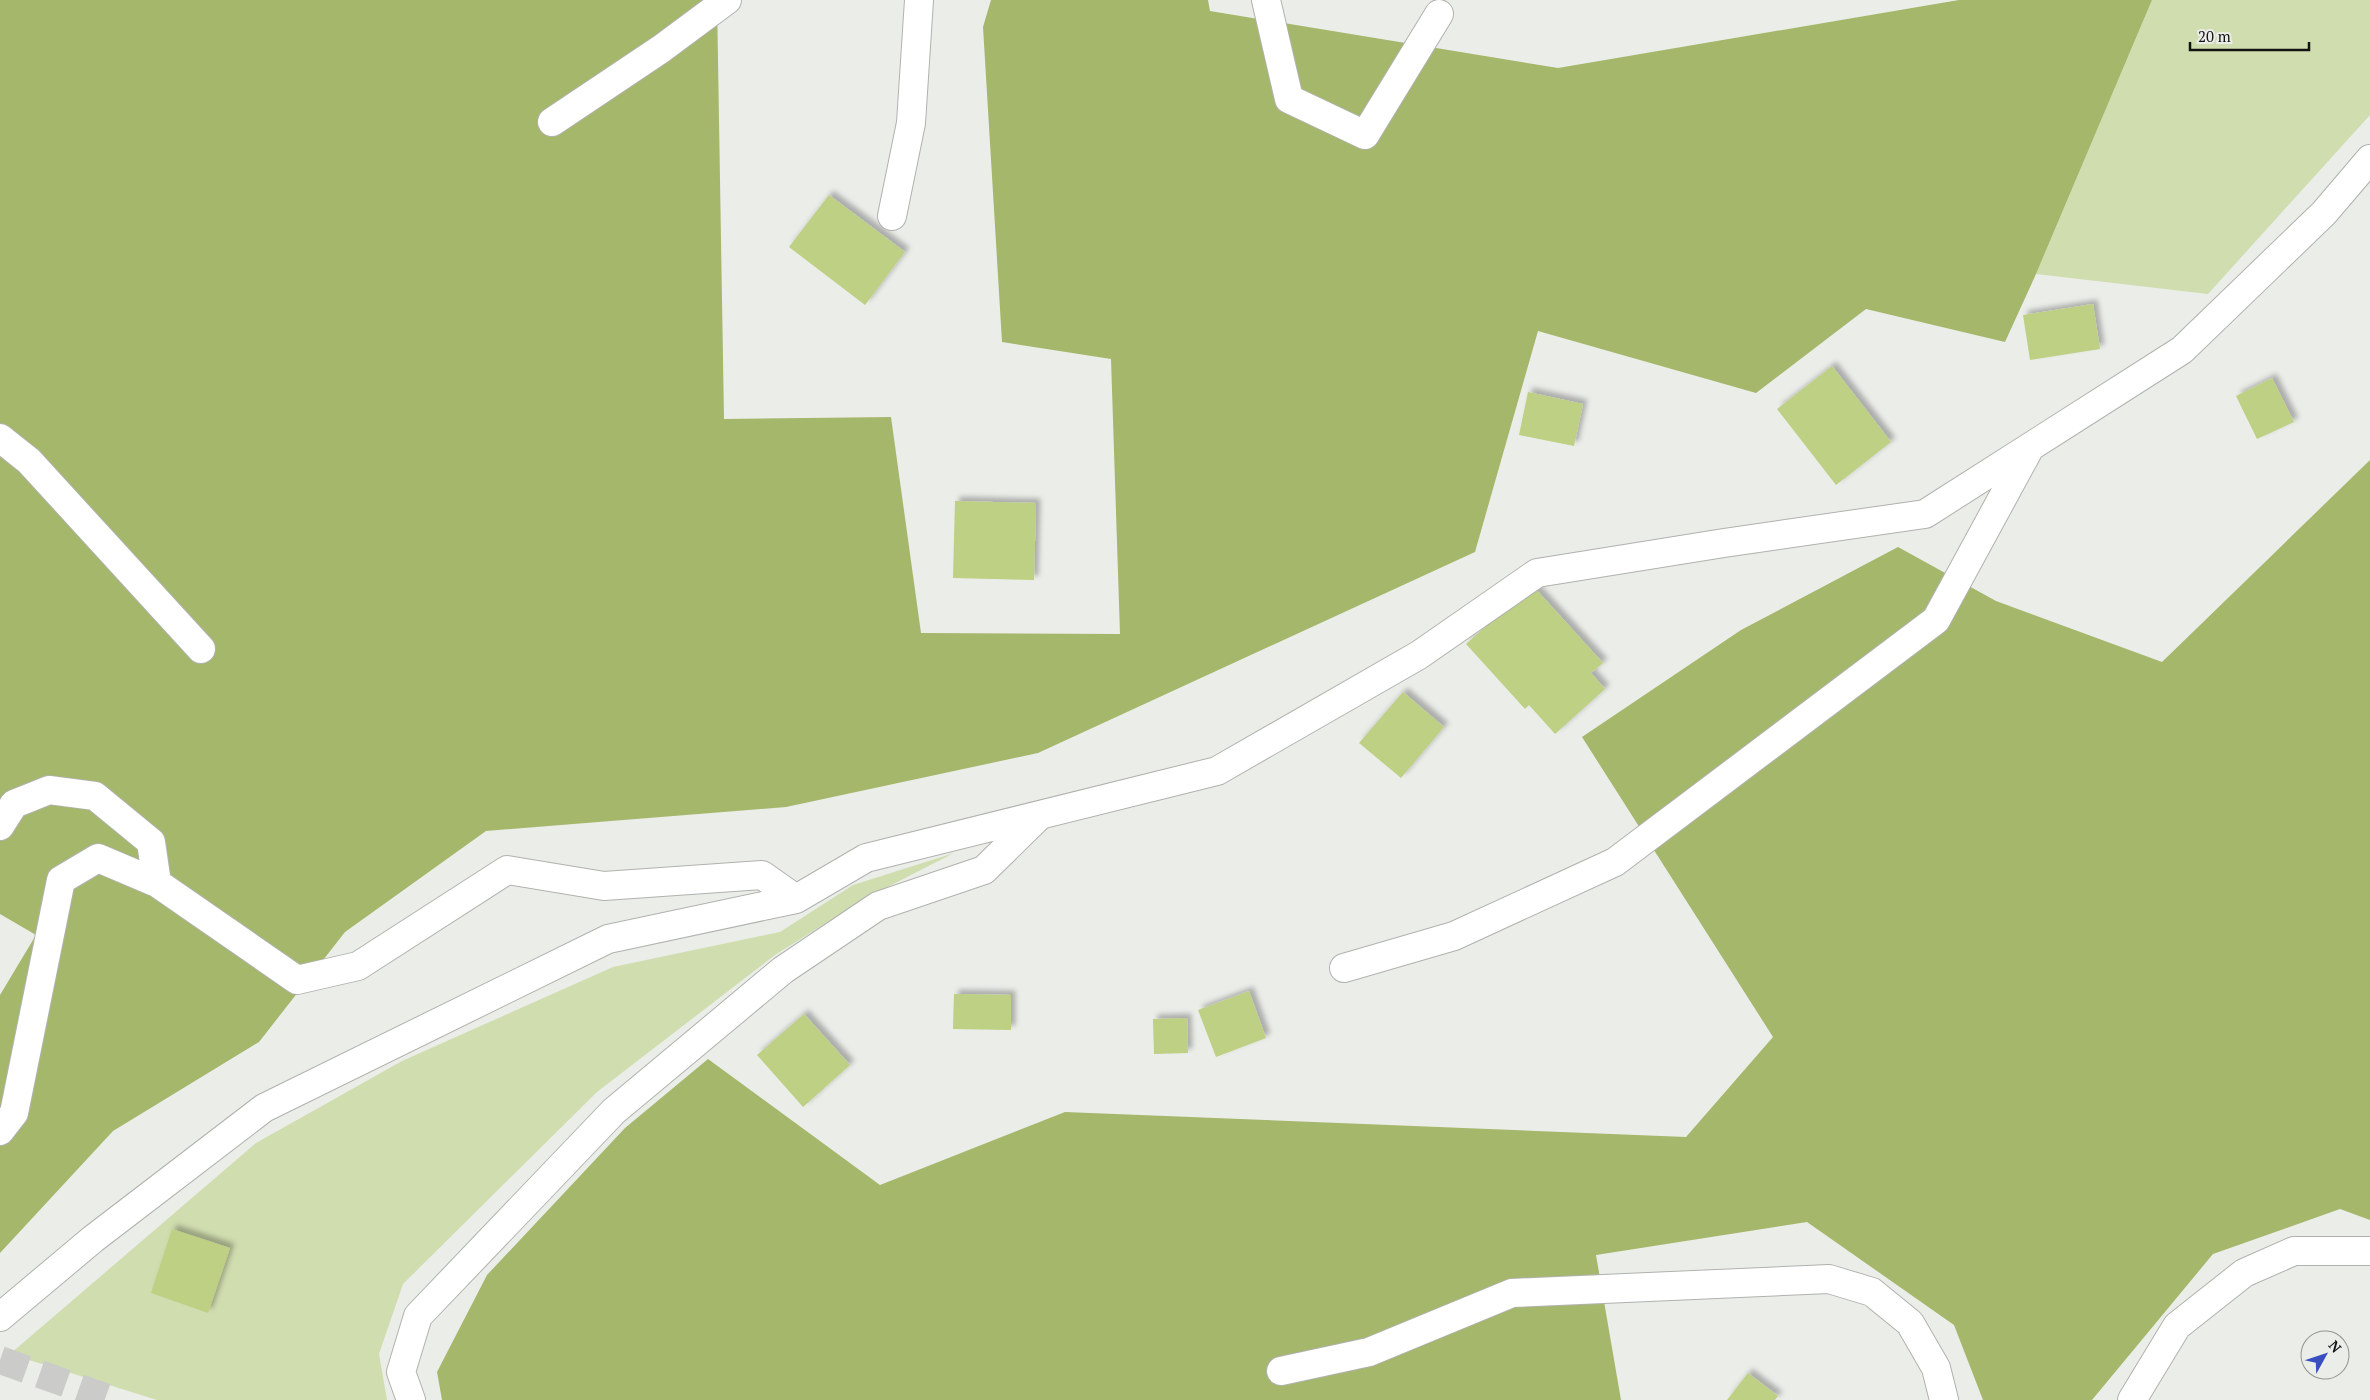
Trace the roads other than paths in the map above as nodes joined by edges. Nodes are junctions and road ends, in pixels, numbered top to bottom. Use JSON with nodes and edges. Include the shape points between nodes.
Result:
{"nodes":[{"id":1,"x":727,"y":0,"type":"edge"},
{"id":2,"x":919,"y":0,"type":"edge"},
{"id":3,"x":1266,"y":0,"type":"edge"},
{"id":4,"x":1439,"y":14,"type":"dead end"},
{"id":5,"x":552,"y":122,"type":"dead end"},
{"id":6,"x":2370,"y":159,"type":"edge"},
{"id":7,"x":892,"y":216,"type":"dead end"},
{"id":8,"x":0,"y":438,"type":"edge"},
{"id":9,"x":2028,"y":450,"type":"junction"},
{"id":10,"x":200,"y":649,"type":"dead end"},
{"id":11,"x":1041,"y":814,"type":"junction"},
{"id":12,"x":0,"y":826,"type":"edge"},
{"id":13,"x":157,"y":883,"type":"junction"},
{"id":14,"x":796,"y":898,"type":"junction"},
{"id":15,"x":1344,"y":968,"type":"dead end"},
{"id":16,"x":0,"y":1131,"type":"edge"},
{"id":17,"x":2370,"y":1251,"type":"edge"},
{"id":18,"x":0,"y":1317,"type":"edge"},
{"id":19,"x":1281,"y":1371,"type":"dead end"},
{"id":20,"x":410,"y":1400,"type":"edge"},
{"id":21,"x":1944,"y":1400,"type":"edge"},
{"id":22,"x":2132,"y":1400,"type":"edge"}],
"edges":[{"from":1,"to":5,"type":"street"},
{"from":2,"to":7,"type":"street","via":[[911,123]]},
{"from":3,"to":4,"type":"street","via":[[1288,99],[1365,135]]},
{"from":6,"to":9,"type":"street","via":[[2324,213],[2182,350]]},
{"from":8,"to":10,"type":"street","via":[[29,461]]},
{"from":9,"to":11,"type":"street","via":[[1925,514],[1537,573],[1419,656],[1217,771]]},
{"from":9,"to":15,"type":"street","via":[[1936,620],[1615,862],[1454,936]]},
{"from":11,"to":14,"type":"street","via":[[866,858]]},
{"from":11,"to":20,"type":"street","via":[[984,870],[878,906],[783,970],[614,1111],[418,1316],[401,1372]]},
{"from":12,"to":13,"type":"street","via":[[14,804],[49,790],[96,796],[150,842]]},
{"from":13,"to":14,"type":"street","via":[[297,980],[358,966],[507,870],[604,886],[762,875]]},
{"from":13,"to":16,"type":"street","via":[[98,858],[61,880],[14,1113]]},
{"from":14,"to":18,"type":"street","via":[[608,939],[264,1108],[93,1239]]},
{"from":17,"to":22,"type":"street","via":[[2294,1251],[2244,1273],[2177,1326]]},
{"from":19,"to":21,"type":"street","via":[[1369,1352],[1512,1293],[1829,1279],[1872,1292],[1910,1323],[1936,1368]]}]}
